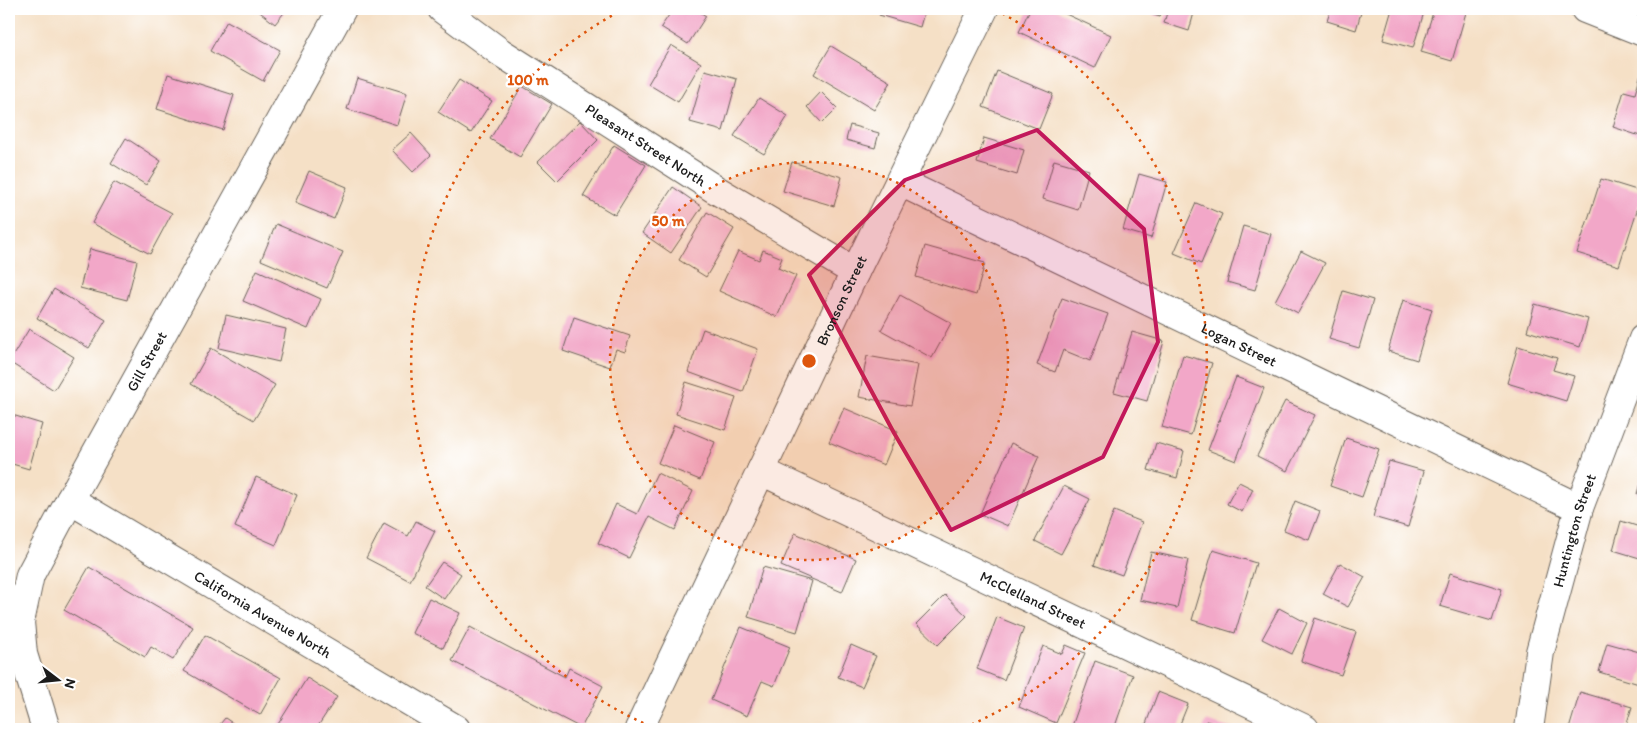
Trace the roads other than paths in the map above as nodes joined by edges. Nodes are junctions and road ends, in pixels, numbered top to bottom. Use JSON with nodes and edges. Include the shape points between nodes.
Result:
{"nodes":[{"id":1,"x":342,"y":9,"type":"edge"},
{"id":2,"x":442,"y":9,"type":"edge"},
{"id":3,"x":984,"y":9,"type":"edge"},
{"id":4,"x":1585,"y":9,"type":"edge"},
{"id":5,"x":1643,"y":32,"type":"edge"},
{"id":6,"x":900,"y":182,"type":"junction"},
{"id":7,"x":854,"y":272,"type":"junction"},
{"id":8,"x":1643,"y":339,"type":"edge"},
{"id":9,"x":761,"y":471,"type":"junction"},
{"id":10,"x":70,"y":500,"type":"junction"},
{"id":11,"x":1579,"y":508,"type":"junction"},
{"id":12,"x":46,"y":729,"type":"edge"},
{"id":13,"x":456,"y":729,"type":"edge"},
{"id":14,"x":639,"y":729,"type":"edge"},
{"id":15,"x":1305,"y":729,"type":"edge"},
{"id":16,"x":1529,"y":729,"type":"edge"}],
"edges":[{"from":1,"to":10,"type":"street","name":"Gill Street"},
{"from":2,"to":7,"type":"street","name":"Pleasant Street North","via":[[500,52],[713,188]]},
{"from":3,"to":6,"type":"street","name":"Bronson Street"},
{"from":4,"to":5,"type":"street"},
{"from":6,"to":7,"type":"street","name":"Bronson Street"},
{"from":6,"to":11,"type":"street","name":"Logan Street"},
{"from":7,"to":9,"type":"street","name":"Bronson Street"},
{"from":8,"to":11,"type":"street","name":"Huntington Street"},
{"from":9,"to":14,"type":"street","name":"Bronson Street"},
{"from":9,"to":15,"type":"street","name":"McClelland Street"},
{"from":10,"to":12,"type":"street","name":"Gill Street","via":[[30,575],[20,622],[23,654]]},
{"from":10,"to":13,"type":"street","name":"California Avenue North"},
{"from":11,"to":16,"type":"street","name":"Huntington Street","via":[[1540,652]]}]}
